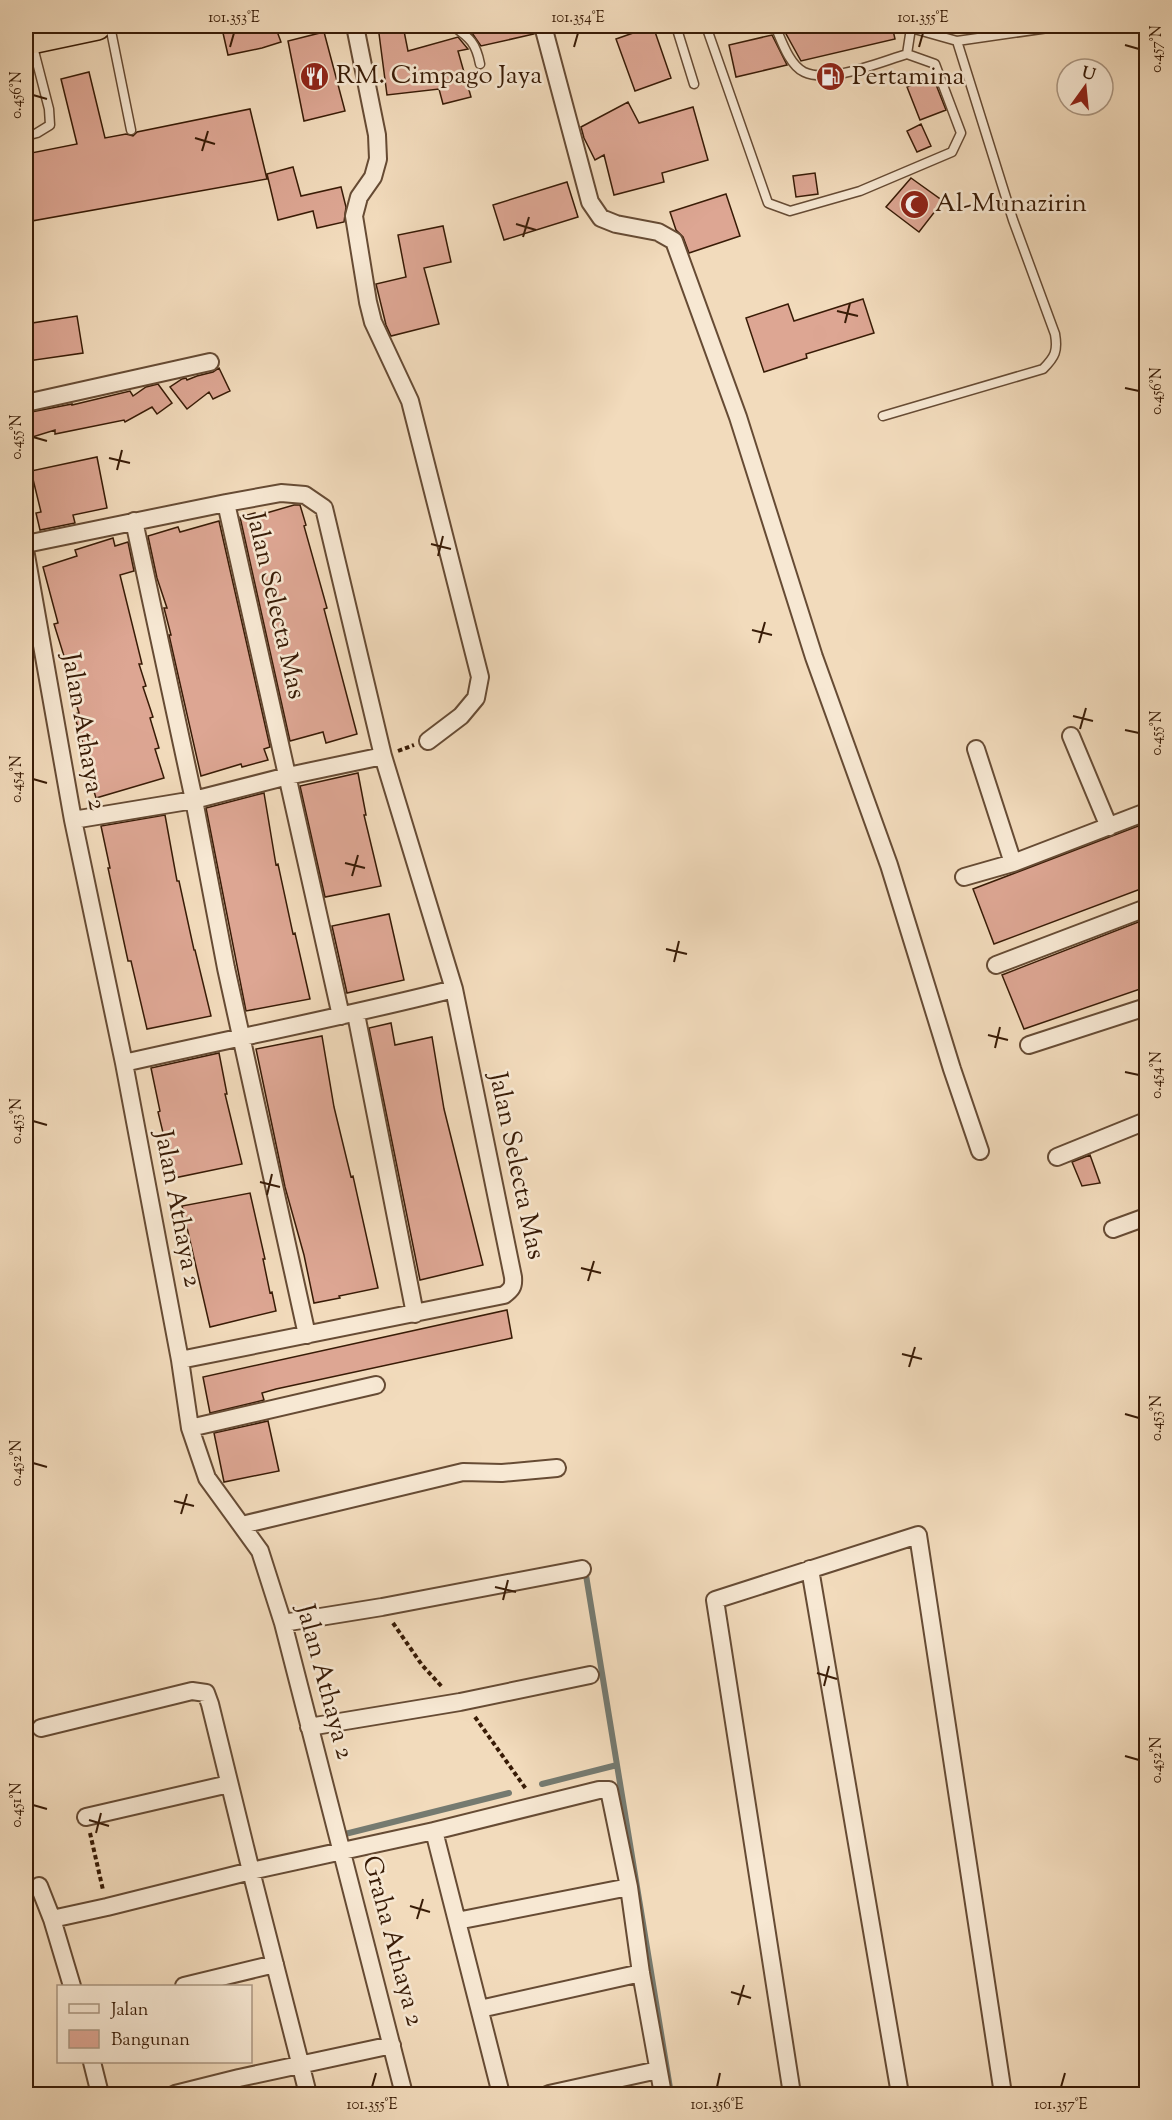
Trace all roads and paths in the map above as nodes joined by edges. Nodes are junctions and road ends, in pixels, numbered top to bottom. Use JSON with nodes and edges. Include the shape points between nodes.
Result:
{"nodes":[{"id":1,"x":97,"y":26,"type":"edge"},
{"id":2,"x":110,"y":26,"type":"edge"},
{"id":3,"x":355,"y":26,"type":"edge"},
{"id":4,"x":453,"y":26,"type":"edge"},
{"id":5,"x":543,"y":26,"type":"edge"},
{"id":6,"x":676,"y":26,"type":"edge"},
{"id":7,"x":706,"y":26,"type":"edge"},
{"id":8,"x":775,"y":26,"type":"edge"},
{"id":9,"x":1062,"y":26,"type":"edge"},
{"id":10,"x":911,"y":27,"type":"edge"},
{"id":11,"x":28,"y":40,"type":"edge"},
{"id":12,"x":957,"y":41,"type":"junction"},
{"id":13,"x":907,"y":54,"type":"junction"},
{"id":14,"x":480,"y":64,"type":"dead end"},
{"id":15,"x":694,"y":84,"type":"dead end"},
{"id":16,"x":131,"y":129,"type":"dead end"},
{"id":17,"x":26,"y":136,"type":"edge"},
{"id":18,"x":210,"y":362,"type":"dead end"},
{"id":19,"x":26,"y":403,"type":"edge"},
{"id":20,"x":883,"y":416,"type":"dead end"},
{"id":21,"x":226,"y":504,"type":"junction"},
{"id":22,"x":134,"y":521,"type":"junction"},
{"id":23,"x":26,"y":544,"type":"edge"},
{"id":24,"x":26,"y":555,"type":"edge"},
{"id":25,"x":1071,"y":736,"type":"dead end"},
{"id":26,"x":428,"y":741,"type":"joint"},
{"id":27,"x":976,"y":749,"type":"dead end"},
{"id":28,"x":383,"y":756,"type":"junction"},
{"id":29,"x":288,"y":776,"type":"junction"},
{"id":30,"x":194,"y":800,"type":"junction"},
{"id":31,"x":1146,"y":812,"type":"edge"},
{"id":32,"x":73,"y":820,"type":"junction"},
{"id":33,"x":1109,"y":827,"type":"junction"},
{"id":34,"x":1014,"y":863,"type":"junction"},
{"id":35,"x":963,"y":877,"type":"dead end"},
{"id":36,"x":1146,"y":908,"type":"edge"},
{"id":37,"x":996,"y":965,"type":"dead end"},
{"id":38,"x":453,"y":989,"type":"junction"},
{"id":39,"x":1146,"y":1007,"type":"edge"},
{"id":40,"x":349,"y":1015,"type":"junction"},
{"id":41,"x":242,"y":1036,"type":"junction"},
{"id":42,"x":1029,"y":1045,"type":"dead end"},
{"id":43,"x":124,"y":1063,"type":"junction"},
{"id":44,"x":1146,"y":1121,"type":"edge"},
{"id":45,"x":980,"y":1150,"type":"dead end"},
{"id":46,"x":1057,"y":1156,"type":"dead end"},
{"id":47,"x":1146,"y":1217,"type":"edge"},
{"id":48,"x":1113,"y":1229,"type":"dead end"},
{"id":49,"x":415,"y":1314,"type":"junction"},
{"id":50,"x":307,"y":1335,"type":"junction"},
{"id":51,"x":180,"y":1360,"type":"junction"},
{"id":52,"x":376,"y":1385,"type":"dead end"},
{"id":53,"x":190,"y":1428,"type":"junction"},
{"id":54,"x":557,"y":1468,"type":"dead end"},
{"id":55,"x":242,"y":1525,"type":"junction"},
{"id":56,"x":582,"y":1569,"type":"dead end"},
{"id":57,"x":810,"y":1569,"type":"junction"},
{"id":58,"x":283,"y":1623,"type":"junction"},
{"id":59,"x":590,"y":1676,"type":"dead end"},
{"id":60,"x":309,"y":1727,"type":"junction"},
{"id":61,"x":41,"y":1728,"type":"dead end"},
{"id":62,"x":229,"y":1784,"type":"junction"},
{"id":63,"x":86,"y":1817,"type":"joint"},
{"id":64,"x":434,"y":1831,"type":"junction"},
{"id":65,"x":341,"y":1850,"type":"junction"},
{"id":66,"x":250,"y":1871,"type":"junction"},
{"id":67,"x":39,"y":1886,"type":"dead end"},
{"id":68,"x":629,"y":1887,"type":"junction"},
{"id":69,"x":107,"y":1907,"type":"junction"},
{"id":70,"x":52,"y":1919,"type":"junction"},
{"id":71,"x":457,"y":1921,"type":"junction"},
{"id":72,"x":275,"y":1964,"type":"junction"},
{"id":73,"x":641,"y":1973,"type":"junction"},
{"id":74,"x":72,"y":1985,"type":"edge"},
{"id":75,"x":188,"y":1985,"type":"edge"},
{"id":76,"x":480,"y":2010,"type":"junction"},
{"id":77,"x":392,"y":2045,"type":"junction"},
{"id":78,"x":92,"y":2063,"type":"edge"},
{"id":79,"x":300,"y":2064,"type":"junction"},
{"id":80,"x":658,"y":2070,"type":"junction"},
{"id":81,"x":100,"y":2094,"type":"edge"},
{"id":82,"x":175,"y":2094,"type":"edge"},
{"id":83,"x":308,"y":2094,"type":"edge"},
{"id":84,"x":404,"y":2094,"type":"edge"},
{"id":85,"x":501,"y":2094,"type":"edge"},
{"id":86,"x":549,"y":2094,"type":"edge"},
{"id":87,"x":663,"y":2094,"type":"edge"},
{"id":88,"x":792,"y":2094,"type":"edge"},
{"id":89,"x":900,"y":2094,"type":"edge"},
{"id":90,"x":1004,"y":2094,"type":"edge"}],
"edges":[{"from":1,"to":11,"type":"highway"},
{"from":2,"to":16,"type":"lane"},
{"from":3,"to":26,"type":"street","via":[[377,135],[378,159],[373,177],[359,197],[354,216],[368,302],[373,322],[410,401],[480,677],[476,698],[460,717]]},
{"from":4,"to":14,"type":"lane","via":[[471,40]]},
{"from":5,"to":45,"type":"street","via":[[590,201],[601,218],[658,232],[674,241],[738,417],[814,657],[889,865]]},
{"from":6,"to":15,"type":"lane"},
{"from":7,"to":13,"type":"lane","via":[[768,203],[790,211],[860,191],[951,152],[962,133],[935,64]]},
{"from":8,"to":13,"type":"lane","via":[[787,55],[803,72],[828,77]]},
{"from":9,"to":12,"type":"lane"},
{"from":10,"to":12,"type":"lane"},
{"from":10,"to":13,"type":"lane"},
{"from":11,"to":17,"type":"lane","via":[[49,109],[50,125]]},
{"from":12,"to":20,"type":"lane","via":[[1058,348],[1043,369]]},
{"from":18,"to":19,"type":"street"},
{"from":21,"to":22,"type":"street","name":"Jalan Selecta Mas"},
{"from":21,"to":28,"type":"street","name":"Jalan Selecta Mas","via":[[281,493],[305,495],[324,508]]},
{"from":21,"to":29,"type":"street","name":"Jalan Selecta Mas"},
{"from":22,"to":23,"type":"street","name":"Jalan Selecta Mas"},
{"from":22,"to":30,"type":"street"},
{"from":24,"to":32,"type":"street","name":"Jalan Athaya 2"},
{"from":25,"to":33,"type":"street"},
{"from":26,"to":28,"type":"path"},
{"from":27,"to":34,"type":"street"},
{"from":28,"to":29,"type":"street"},
{"from":28,"to":38,"type":"street","name":"Jalan Selecta Mas"},
{"from":29,"to":30,"type":"street"},
{"from":29,"to":40,"type":"street","name":"Jalan Selecta Mas"},
{"from":30,"to":32,"type":"street"},
{"from":30,"to":41,"type":"street"},
{"from":31,"to":33,"type":"street"},
{"from":32,"to":43,"type":"street","name":"Jalan Athaya 2"},
{"from":33,"to":34,"type":"street"},
{"from":34,"to":35,"type":"street"},
{"from":36,"to":37,"type":"street"},
{"from":38,"to":40,"type":"street"},
{"from":38,"to":49,"type":"street","name":"Jalan Selecta Mas","via":[[514,1284],[504,1295]]},
{"from":39,"to":42,"type":"street"},
{"from":40,"to":41,"type":"street"},
{"from":40,"to":49,"type":"street","name":"Jalan Selecta Mas"},
{"from":41,"to":43,"type":"street"},
{"from":41,"to":50,"type":"street"},
{"from":43,"to":51,"type":"street","name":"Jalan Athaya 2"},
{"from":44,"to":46,"type":"street"},
{"from":47,"to":48,"type":"street"},
{"from":49,"to":50,"type":"street","name":"Jalan Selecta Mas"},
{"from":50,"to":51,"type":"street","name":"Jalan Selecta Mas"},
{"from":51,"to":53,"type":"street","name":"Jalan Athaya 2"},
{"from":52,"to":53,"type":"street"},
{"from":53,"to":55,"type":"street","name":"Jalan Athaya 2","via":[[207,1478]]},
{"from":54,"to":55,"type":"street","via":[[463,1472]]},
{"from":55,"to":58,"type":"street","name":"Jalan Athaya 2","via":[[260,1551]]},
{"from":56,"to":58,"type":"street"},
{"from":57,"to":88,"type":"street","via":[[715,1600]]},
{"from":57,"to":89,"type":"street"},
{"from":57,"to":90,"type":"street","via":[[918,1534]]},
{"from":58,"to":60,"type":"street","name":"Jalan Athaya 2"},
{"from":59,"to":60,"type":"street"},
{"from":60,"to":65,"type":"street","name":"Jalan Athaya 2"},
{"from":61,"to":62,"type":"street","via":[[200,1691],[206,1693],[210,1704]]},
{"from":62,"to":63,"type":"street"},
{"from":62,"to":66,"type":"street"},
{"from":63,"to":69,"type":"path"},
{"from":64,"to":65,"type":"street"},
{"from":64,"to":68,"type":"street","via":[[605,1789],[610,1792]]},
{"from":64,"to":71,"type":"street"},
{"from":65,"to":66,"type":"street"},
{"from":65,"to":77,"type":"street","name":"Graha Athaya 2"},
{"from":66,"to":69,"type":"street"},
{"from":66,"to":72,"type":"street"},
{"from":67,"to":70,"type":"street"},
{"from":68,"to":71,"type":"street"},
{"from":68,"to":73,"type":"street"},
{"from":69,"to":70,"type":"street"},
{"from":70,"to":74,"type":"street"},
{"from":71,"to":76,"type":"street"},
{"from":72,"to":75,"type":"street"},
{"from":72,"to":79,"type":"street"},
{"from":73,"to":76,"type":"street"},
{"from":73,"to":80,"type":"street"},
{"from":76,"to":85,"type":"street"},
{"from":77,"to":79,"type":"street","name":"Graha Athaya 2"},
{"from":77,"to":84,"type":"street","name":"Graha Athaya 2"},
{"from":78,"to":81,"type":"street"},
{"from":79,"to":82,"type":"street","name":"Graha Athaya 2"},
{"from":79,"to":83,"type":"street"},
{"from":80,"to":86,"type":"street"},
{"from":80,"to":87,"type":"street"}]}
